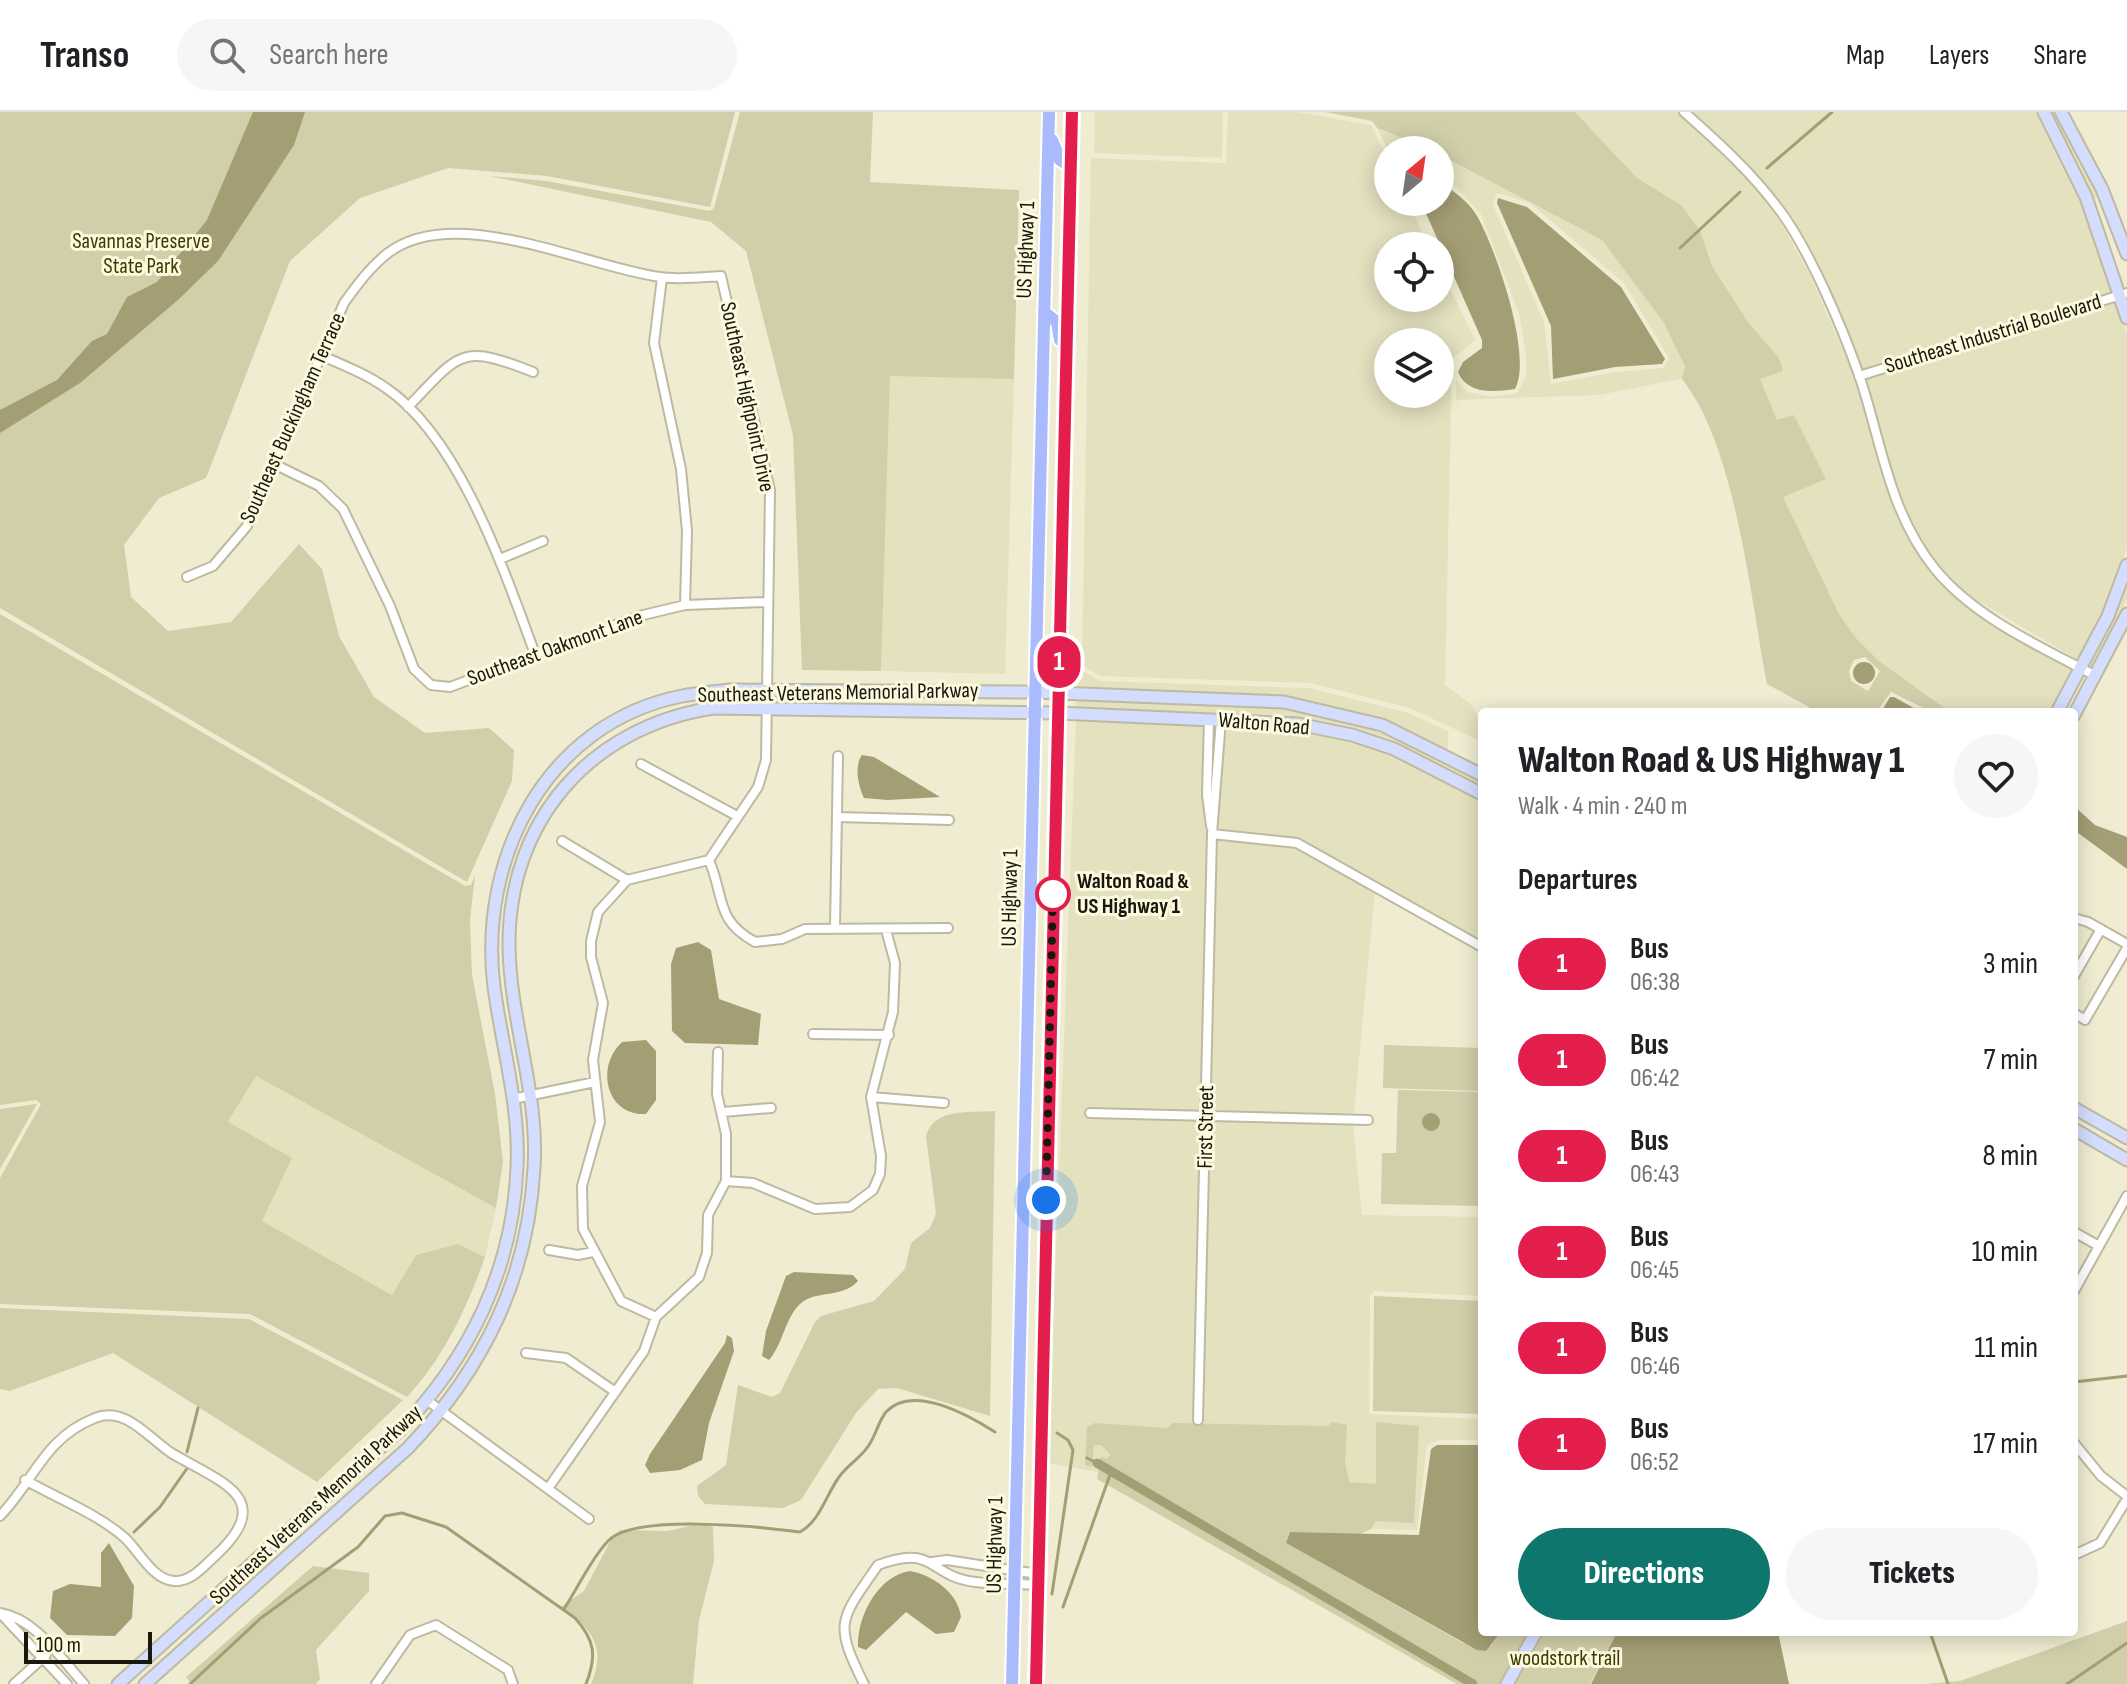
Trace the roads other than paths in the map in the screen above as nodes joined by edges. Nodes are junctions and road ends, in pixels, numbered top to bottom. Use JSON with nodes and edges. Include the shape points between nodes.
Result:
{"nodes":[{"id":1,"x":1049,"y":112,"type":"edge"},
{"id":2,"x":1072,"y":112,"type":"edge"},
{"id":3,"x":1684,"y":112,"type":"edge"},
{"id":4,"x":2044,"y":112,"type":"edge"},
{"id":5,"x":2061,"y":112,"type":"edge"},
{"id":6,"x":1049,"y":133,"type":"junction"},
{"id":7,"x":1071,"y":167,"type":"junction"},
{"id":8,"x":2106,"y":200,"type":"junction"},
{"id":9,"x":2089,"y":206,"type":"junction"},
{"id":10,"x":2127,"y":254,"type":"edge"},
{"id":11,"x":721,"y":276,"type":"joint"},
{"id":12,"x":662,"y":278,"type":"junction"},
{"id":13,"x":2124,"y":294,"type":"edge"},
{"id":14,"x":1044,"y":312,"type":"junction"},
{"id":15,"x":2127,"y":318,"type":"edge"},
{"id":16,"x":1066,"y":353,"type":"junction"},
{"id":17,"x":320,"y":355,"type":"junction"},
{"id":18,"x":533,"y":372,"type":"dead end"},
{"id":19,"x":1859,"y":376,"type":"junction"},
{"id":20,"x":408,"y":407,"type":"junction"},
{"id":21,"x":276,"y":465,"type":"junction"},
{"id":22,"x":543,"y":541,"type":"dead end"},
{"id":23,"x":500,"y":559,"type":"junction"},
{"id":24,"x":2127,"y":565,"type":"edge"},
{"id":25,"x":187,"y":577,"type":"dead end"},
{"id":26,"x":767,"y":602,"type":"junction"},
{"id":27,"x":685,"y":605,"type":"junction"},
{"id":28,"x":2127,"y":614,"type":"edge"},
{"id":29,"x":535,"y":654,"type":"junction"},
{"id":30,"x":2082,"y":668,"type":"junction"},
{"id":31,"x":2096,"y":676,"type":"junction"},
{"id":32,"x":765,"y":691,"type":"junction"},
{"id":33,"x":1033,"y":692,"type":"junction"},
{"id":34,"x":1058,"y":692,"type":"junction"},
{"id":35,"x":2059,"y":708,"type":"edge"},
{"id":36,"x":2078,"y":708,"type":"edge"},
{"id":37,"x":766,"y":709,"type":"junction"},
{"id":38,"x":1058,"y":713,"type":"junction"},
{"id":39,"x":1032,"y":714,"type":"junction"},
{"id":40,"x":1215,"y":720,"type":"junction"},
{"id":41,"x":838,"y":756,"type":"dead end"},
{"id":42,"x":641,"y":764,"type":"dead end"},
{"id":43,"x":1478,"y":773,"type":"edge"},
{"id":44,"x":1478,"y":792,"type":"edge"},
{"id":45,"x":737,"y":816,"type":"junction"},
{"id":46,"x":837,"y":817,"type":"junction"},
{"id":47,"x":949,"y":820,"type":"dead end"},
{"id":48,"x":1212,"y":834,"type":"junction"},
{"id":49,"x":562,"y":841,"type":"dead end"},
{"id":50,"x":709,"y":860,"type":"junction"},
{"id":51,"x":627,"y":880,"type":"junction"},
{"id":52,"x":2078,"y":920,"type":"edge"},
{"id":53,"x":835,"y":927,"type":"junction"},
{"id":54,"x":948,"y":928,"type":"dead end"},
{"id":55,"x":2101,"y":929,"type":"junction"},
{"id":56,"x":886,"y":930,"type":"junction"},
{"id":57,"x":1478,"y":945,"type":"edge"},
{"id":58,"x":2127,"y":946,"type":"edge"},
{"id":59,"x":2078,"y":969,"type":"edge"},
{"id":60,"x":2078,"y":1016,"type":"edge"},
{"id":61,"x":813,"y":1034,"type":"dead end"},
{"id":62,"x":889,"y":1035,"type":"junction"},
{"id":63,"x":718,"y":1052,"type":"dead end"},
{"id":64,"x":595,"y":1082,"type":"junction"},
{"id":65,"x":1027,"y":1082,"type":"junction"},
{"id":66,"x":530,"y":1095,"type":"junction"},
{"id":67,"x":871,"y":1097,"type":"junction"},
{"id":68,"x":513,"y":1099,"type":"junction"},
{"id":69,"x":944,"y":1103,"type":"dead end"},
{"id":70,"x":771,"y":1108,"type":"dead end"},
{"id":71,"x":2078,"y":1110,"type":"edge"},
{"id":72,"x":723,"y":1112,"type":"junction"},
{"id":73,"x":1090,"y":1113,"type":"dead end"},
{"id":74,"x":1207,"y":1116,"type":"junction"},
{"id":75,"x":1048,"y":1117,"type":"junction"},
{"id":76,"x":1368,"y":1120,"type":"dead end"},
{"id":77,"x":2078,"y":1131,"type":"edge"},
{"id":78,"x":2127,"y":1138,"type":"edge"},
{"id":79,"x":2127,"y":1160,"type":"edge"},
{"id":80,"x":726,"y":1181,"type":"junction"},
{"id":81,"x":2127,"y":1196,"type":"edge"},
{"id":82,"x":2078,"y":1234,"type":"edge"},
{"id":83,"x":2099,"y":1246,"type":"junction"},
{"id":84,"x":549,"y":1250,"type":"dead end"},
{"id":85,"x":593,"y":1252,"type":"junction"},
{"id":86,"x":2078,"y":1284,"type":"edge"},
{"id":87,"x":656,"y":1317,"type":"junction"},
{"id":88,"x":526,"y":1353,"type":"dead end"},
{"id":89,"x":614,"y":1391,"type":"junction"},
{"id":90,"x":428,"y":1401,"type":"junction"},
{"id":91,"x":442,"y":1413,"type":"junction"},
{"id":92,"x":1198,"y":1420,"type":"dead end"},
{"id":93,"x":2078,"y":1448,"type":"edge"},
{"id":94,"x":25,"y":1480,"type":"junction"},
{"id":95,"x":549,"y":1487,"type":"junction"},
{"id":96,"x":2127,"y":1498,"type":"edge"},
{"id":97,"x":0,"y":1516,"type":"edge"},
{"id":98,"x":589,"y":1519,"type":"dead end"},
{"id":99,"x":2078,"y":1553,"type":"edge"},
{"id":100,"x":932,"y":1562,"type":"junction"},
{"id":101,"x":1014,"y":1577,"type":"junction"},
{"id":102,"x":1038,"y":1580,"type":"junction"},
{"id":103,"x":0,"y":1613,"type":"edge"},
{"id":104,"x":1534,"y":1636,"type":"edge"},
{"id":105,"x":52,"y":1649,"type":"junction"},
{"id":106,"x":43,"y":1658,"type":"junction"},
{"id":107,"x":23,"y":1676,"type":"junction"},
{"id":108,"x":14,"y":1684,"type":"edge"},
{"id":109,"x":30,"y":1684,"type":"edge"},
{"id":110,"x":67,"y":1684,"type":"edge"},
{"id":111,"x":84,"y":1684,"type":"edge"},
{"id":112,"x":118,"y":1684,"type":"edge"},
{"id":113,"x":145,"y":1684,"type":"edge"},
{"id":114,"x":376,"y":1684,"type":"edge"},
{"id":115,"x":513,"y":1684,"type":"edge"},
{"id":116,"x":864,"y":1684,"type":"edge"},
{"id":117,"x":1012,"y":1684,"type":"edge"},
{"id":118,"x":1036,"y":1684,"type":"edge"},
{"id":119,"x":1507,"y":1684,"type":"edge"}],
"edges":[{"from":1,"to":6,"type":"main road","name":"US Highway 1"},
{"from":2,"to":7,"type":"main road","name":"US Highway 1"},
{"from":3,"to":19,"type":"street","via":[[1744,167],[1780,211]]},
{"from":4,"to":9,"type":"main road"},
{"from":5,"to":8,"type":"main road"},
{"from":6,"to":7,"type":"main road","via":[[1060,160]]},
{"from":6,"to":14,"type":"main road","name":"US Highway 1"},
{"from":7,"to":16,"type":"main road","name":"US Highway 1"},
{"from":8,"to":9,"type":"main road"},
{"from":8,"to":10,"type":"main road"},
{"from":9,"to":13,"type":"main road"},
{"from":11,"to":12,"type":"street","name":"Southeast Buckingham Terrace"},
{"from":11,"to":26,"type":"street","name":"Southeast Highpoint Drive","via":[[770,490]]},
{"from":12,"to":17,"type":"street","name":"Southeast Buckingham Terrace","via":[[489,235],[452,234],[417,241],[390,251],[362,278]]},
{"from":12,"to":27,"type":"street","via":[[654,343],[681,469],[687,531]]},
{"from":13,"to":15,"type":"main road"},
{"from":13,"to":19,"type":"street","name":"Southeast Industrial Boulevard"},
{"from":14,"to":16,"type":"main road","via":[[1057,322]]},
{"from":14,"to":33,"type":"main road","name":"US Highway 1"},
{"from":16,"to":34,"type":"main road","name":"US Highway 1"},
{"from":17,"to":20,"type":"street","via":[[387,389]]},
{"from":17,"to":21,"type":"street","name":"Southeast Buckingham Terrace"},
{"from":18,"to":20,"type":"street","via":[[490,355],[467,355],[445,368]]},
{"from":19,"to":30,"type":"street","via":[[1895,501],[1935,569],[1964,599]]},
{"from":20,"to":23,"type":"street","via":[[463,485]]},
{"from":21,"to":25,"type":"street","name":"Southeast Buckingham Terrace","via":[[229,551],[213,566]]},
{"from":21,"to":29,"type":"street","name":"Southeast Oakmont Lane","via":[[319,486],[343,509],[414,669],[431,685],[450,687]]},
{"from":22,"to":23,"type":"street"},
{"from":23,"to":29,"type":"street"},
{"from":24,"to":30,"type":"main road"},
{"from":26,"to":27,"type":"street","name":"Southeast Oakmont Lane"},
{"from":26,"to":32,"type":"street","name":"Southeast Highpoint Drive"},
{"from":27,"to":29,"type":"street","name":"Southeast Oakmont Lane"},
{"from":28,"to":31,"type":"main road"},
{"from":30,"to":31,"type":"street"},
{"from":30,"to":35,"type":"main road"},
{"from":31,"to":36,"type":"main road"},
{"from":32,"to":33,"type":"main road","name":"Southeast Veterans Memorial Parkway"},
{"from":32,"to":37,"type":"street","name":"Southeast Highpoint Drive"},
{"from":32,"to":68,"type":"main road","name":"Southeast Veterans Memorial Parkway","via":[[681,696],[618,721],[559,766],[523,815],[501,867],[492,931],[494,986]]},
{"from":33,"to":34,"type":"main road","name":"Walton Road"},
{"from":33,"to":39,"type":"main road","name":"US Highway 1"},
{"from":34,"to":38,"type":"main road","name":"US Highway 1"},
{"from":34,"to":43,"type":"main road","name":"Walton Road","via":[[1242,699],[1322,709],[1382,725]]},
{"from":37,"to":39,"type":"main road","name":"Southeast Veterans Memorial Parkway"},
{"from":37,"to":45,"type":"street","name":"Southeast Highpoint Drive","via":[[764,773]]},
{"from":37,"to":66,"type":"main road","name":"Southeast Veterans Memorial Parkway","via":[[685,712],[625,737],[571,779],[538,823],[517,875],[509,948]]},
{"from":38,"to":39,"type":"main road","name":"Walton Road"},
{"from":38,"to":40,"type":"main road","name":"Walton Road"},
{"from":38,"to":75,"type":"main road","name":"US Highway 1"},
{"from":39,"to":65,"type":"main road","name":"US Highway 1"},
{"from":40,"to":44,"type":"main road","name":"Walton Road","via":[[1298,724],[1352,735],[1394,749]]},
{"from":40,"to":48,"type":"street","name":"First Street","via":[[1207,795]]},
{"from":41,"to":46,"type":"street"},
{"from":42,"to":45,"type":"street"},
{"from":45,"to":50,"type":"street","name":"Southeast Highpoint Drive"},
{"from":46,"to":47,"type":"street"},
{"from":46,"to":53,"type":"street"},
{"from":48,"to":57,"type":"street","via":[[1297,843]]},
{"from":48,"to":74,"type":"street","name":"First Street"},
{"from":49,"to":51,"type":"street"},
{"from":50,"to":51,"type":"street"},
{"from":50,"to":53,"type":"street","via":[[728,923],[755,942]]},
{"from":51,"to":64,"type":"street","via":[[610,895],[593,927],[591,957],[603,1003],[593,1060]]},
{"from":52,"to":55,"type":"street"},
{"from":53,"to":56,"type":"street"},
{"from":54,"to":56,"type":"street"},
{"from":55,"to":58,"type":"street"},
{"from":55,"to":59,"type":"street"},
{"from":56,"to":62,"type":"street","via":[[895,963]]},
{"from":58,"to":60,"type":"street","via":[[2085,1020]]},
{"from":61,"to":62,"type":"street"},
{"from":62,"to":67,"type":"street"},
{"from":63,"to":72,"type":"street","via":[[717,1094]]},
{"from":64,"to":66,"type":"street"},
{"from":64,"to":85,"type":"street","via":[[600,1122],[580,1205]]},
{"from":65,"to":75,"type":"main road"},
{"from":65,"to":101,"type":"main road","name":"US Highway 1"},
{"from":66,"to":68,"type":"street"},
{"from":66,"to":91,"type":"main road","name":"Southeast Veterans Memorial Parkway","via":[[534,1168],[519,1266],[490,1339]]},
{"from":67,"to":69,"type":"street"},
{"from":67,"to":80,"type":"street","via":[[880,1174],[862,1201],[815,1209],[753,1183]]},
{"from":68,"to":90,"type":"main road","name":"Southeast Veterans Memorial Parkway","via":[[517,1165],[503,1258],[477,1327]]},
{"from":70,"to":72,"type":"street"},
{"from":71,"to":78,"type":"main road"},
{"from":72,"to":80,"type":"street"},
{"from":73,"to":74,"type":"street"},
{"from":74,"to":76,"type":"street"},
{"from":74,"to":92,"type":"street","name":"First Street"},
{"from":75,"to":102,"type":"main road","name":"US Highway 1"},
{"from":77,"to":79,"type":"main road"},
{"from":80,"to":87,"type":"street","via":[[708,1215],[707,1253],[699,1277]]},
{"from":81,"to":83,"type":"street"},
{"from":82,"to":83,"type":"street"},
{"from":83,"to":86,"type":"street"},
{"from":84,"to":85,"type":"street"},
{"from":85,"to":87,"type":"street","via":[[621,1301]]},
{"from":87,"to":89,"type":"street","via":[[644,1351]]},
{"from":88,"to":89,"type":"street","via":[[566,1358]]},
{"from":89,"to":95,"type":"street"},
{"from":90,"to":91,"type":"street"},
{"from":90,"to":112,"type":"main road","name":"Southeast Veterans Memorial Parkway"},
{"from":91,"to":95,"type":"street"},
{"from":91,"to":113,"type":"main road","name":"Southeast Veterans Memorial Parkway","via":[[241,1602]]},
{"from":93,"to":96,"type":"street"},
{"from":94,"to":94,"type":"street","via":[[51,1446],[107,1414],[126,1418],[170,1453],[233,1488],[241,1498],[242,1525],[196,1573],[169,1580],[121,1535]]},
{"from":94,"to":97,"type":"street"},
{"from":95,"to":98,"type":"street"},
{"from":96,"to":99,"type":"street","via":[[2100,1543]]},
{"from":100,"to":101,"type":"street","via":[[947,1560]]},
{"from":100,"to":101,"type":"street","via":[[945,1574],[974,1582]]},
{"from":100,"to":116,"type":"street","via":[[909,1555],[878,1565],[854,1599],[842,1633]]},
{"from":101,"to":102,"type":"street"},
{"from":101,"to":117,"type":"main road","name":"US Highway 1"},
{"from":102,"to":118,"type":"main road","name":"US Highway 1"},
{"from":103,"to":105,"type":"street","via":[[27,1623]]},
{"from":103,"to":106,"type":"street"},
{"from":104,"to":119,"type":"main road"},
{"from":105,"to":106,"type":"street"},
{"from":105,"to":111,"type":"street"},
{"from":106,"to":107,"type":"street"},
{"from":106,"to":110,"type":"street"},
{"from":107,"to":108,"type":"street"},
{"from":107,"to":109,"type":"street"},
{"from":114,"to":115,"type":"street","via":[[410,1635],[436,1625],[508,1670]]}]}
